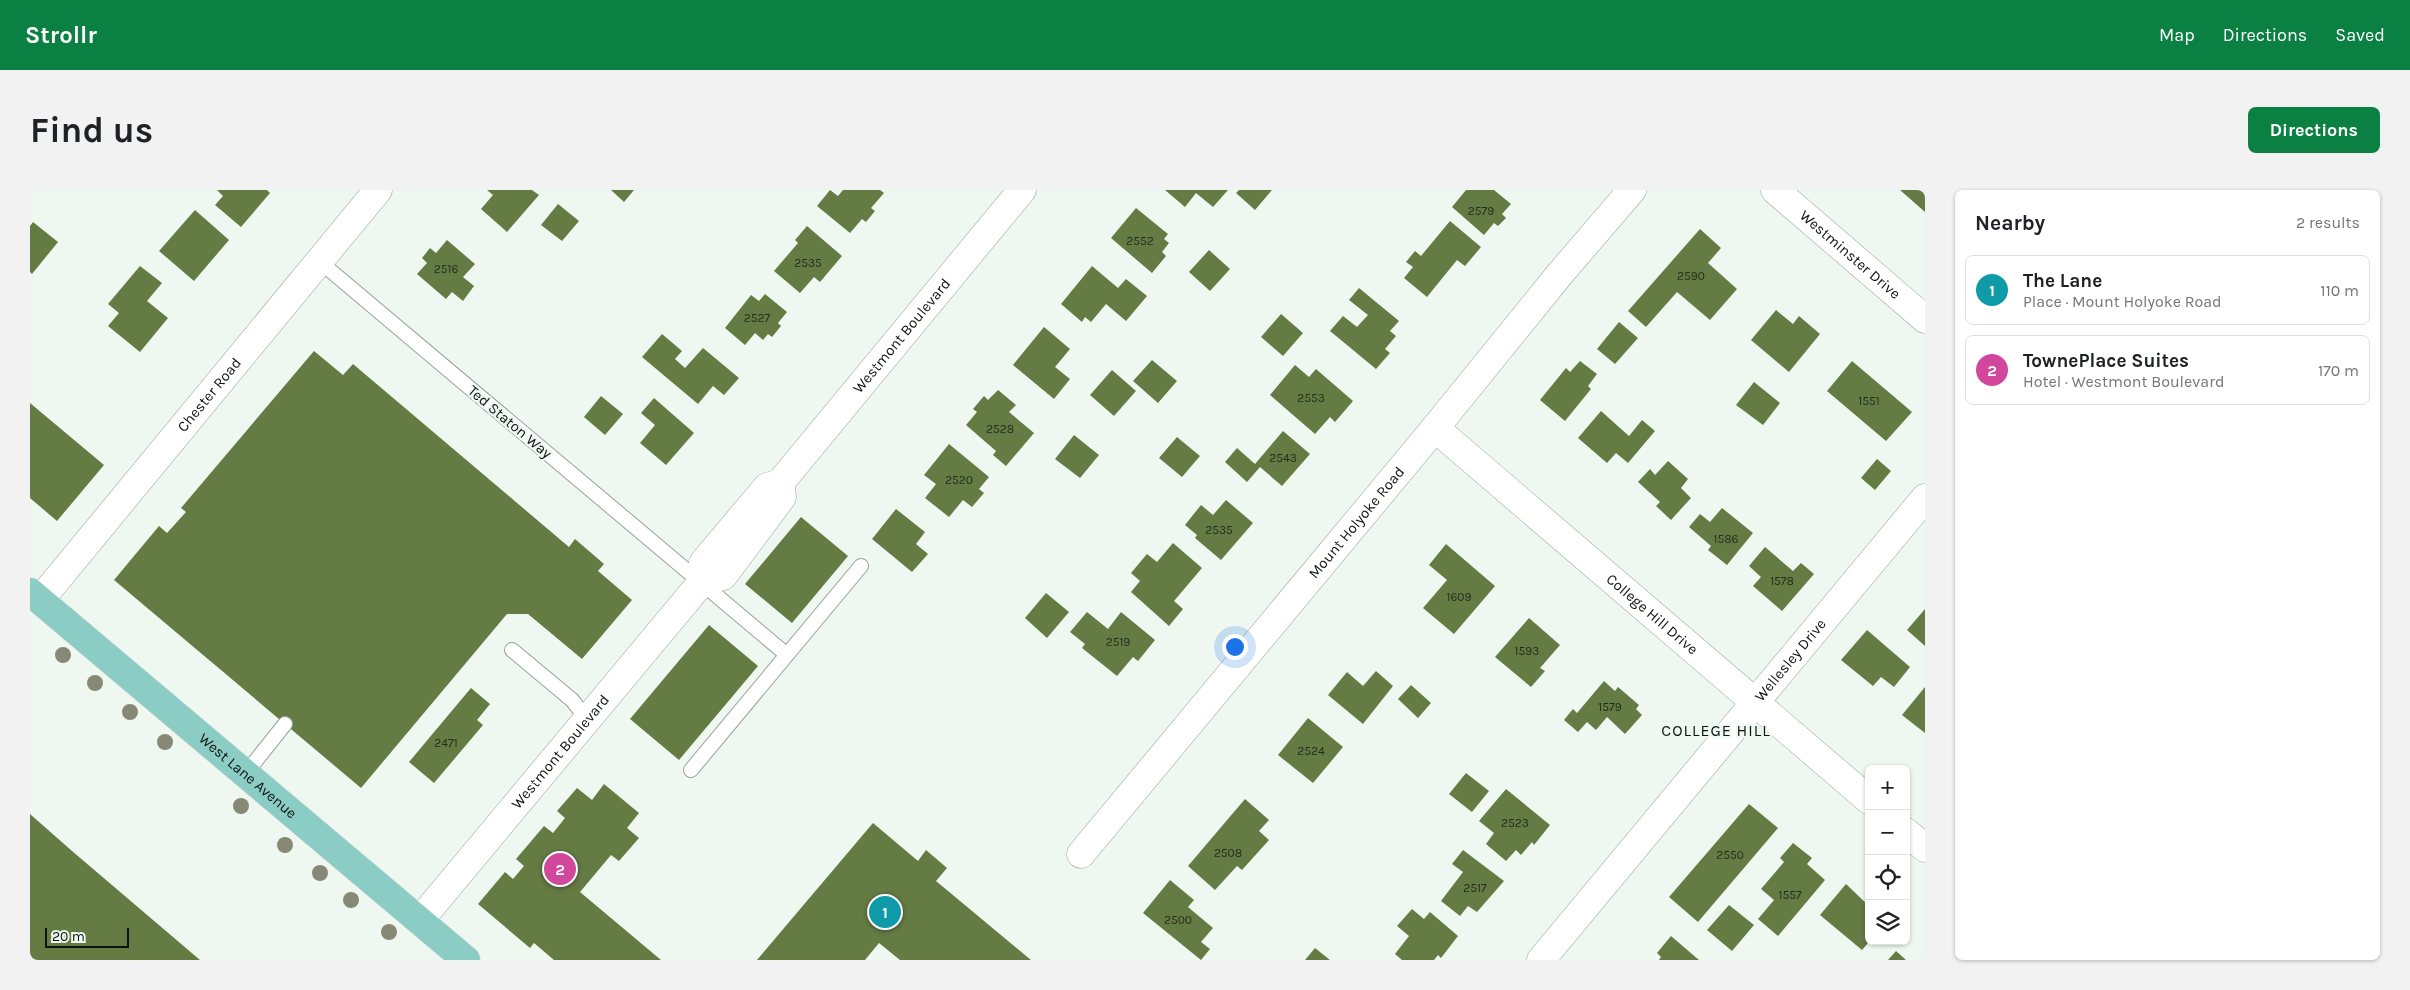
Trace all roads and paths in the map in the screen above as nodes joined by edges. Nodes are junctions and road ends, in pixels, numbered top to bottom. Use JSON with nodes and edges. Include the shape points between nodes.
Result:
{"nodes":[{"id":1,"x":378,"y":190,"type":"edge"},
{"id":2,"x":1022,"y":190,"type":"edge"},
{"id":3,"x":1632,"y":190,"type":"edge"},
{"id":4,"x":1774,"y":190,"type":"edge"},
{"id":5,"x":319,"y":261,"type":"junction"},
{"id":6,"x":1925,"y":319,"type":"edge"},
{"id":7,"x":1434,"y":428,"type":"junction"},
{"id":8,"x":1925,"y":498,"type":"edge"},
{"id":9,"x":862,"y":566,"type":"dead end"},
{"id":10,"x":701,"y":583,"type":"junction"},
{"id":11,"x":35,"y":596,"type":"edge"},
{"id":12,"x":512,"y":650,"type":"dead end"},
{"id":13,"x":787,"y":655,"type":"junction"},
{"id":14,"x":1756,"y":703,"type":"junction"},
{"id":15,"x":586,"y":718,"type":"junction"},
{"id":16,"x":285,"y":724,"type":"dead end"},
{"id":17,"x":690,"y":770,"type":"dead end"},
{"id":18,"x":246,"y":773,"type":"junction"},
{"id":19,"x":1865,"y":797,"type":"edge"},
{"id":20,"x":1910,"y":835,"type":"edge"},
{"id":21,"x":1925,"y":848,"type":"edge"},
{"id":22,"x":1081,"y":854,"type":"dead end"},
{"id":23,"x":420,"y":920,"type":"junction"},
{"id":24,"x":466,"y":960,"type":"edge"},
{"id":25,"x":1541,"y":960,"type":"edge"}],
"edges":[{"from":1,"to":5,"type":"street","name":"Chester Road"},
{"from":2,"to":10,"type":"street","name":"Westmont Boulevard","via":[[780,482],[767,487],[703,563]]},
{"from":3,"to":7,"type":"street","name":"Mount Holyoke Road"},
{"from":4,"to":6,"type":"street","name":"Westminster Drive"},
{"from":5,"to":10,"type":"lane","name":"Ted Staton Way"},
{"from":5,"to":11,"type":"street","name":"Chester Road"},
{"from":7,"to":14,"type":"street","name":"College Hill Drive"},
{"from":7,"to":22,"type":"street","name":"Mount Holyoke Road"},
{"from":8,"to":14,"type":"street","name":"Wellesley Drive"},
{"from":9,"to":13,"type":"lane"},
{"from":10,"to":13,"type":"lane","name":"Ted Staton Way"},
{"from":10,"to":15,"type":"street","name":"Westmont Boulevard"},
{"from":11,"to":18,"type":"main road","name":"West Lane Avenue"},
{"from":12,"to":15,"type":"lane","via":[[572,700]]},
{"from":13,"to":17,"type":"lane"},
{"from":14,"to":19,"type":"street","name":"College Hill Drive"},
{"from":14,"to":25,"type":"street","name":"Wellesley Drive"},
{"from":15,"to":23,"type":"street","name":"Westmont Boulevard"},
{"from":16,"to":18,"type":"lane"},
{"from":18,"to":23,"type":"main road","name":"West Lane Avenue"},
{"from":20,"to":21,"type":"street"},
{"from":23,"to":24,"type":"main road","name":"West Lane Avenue"}]}
